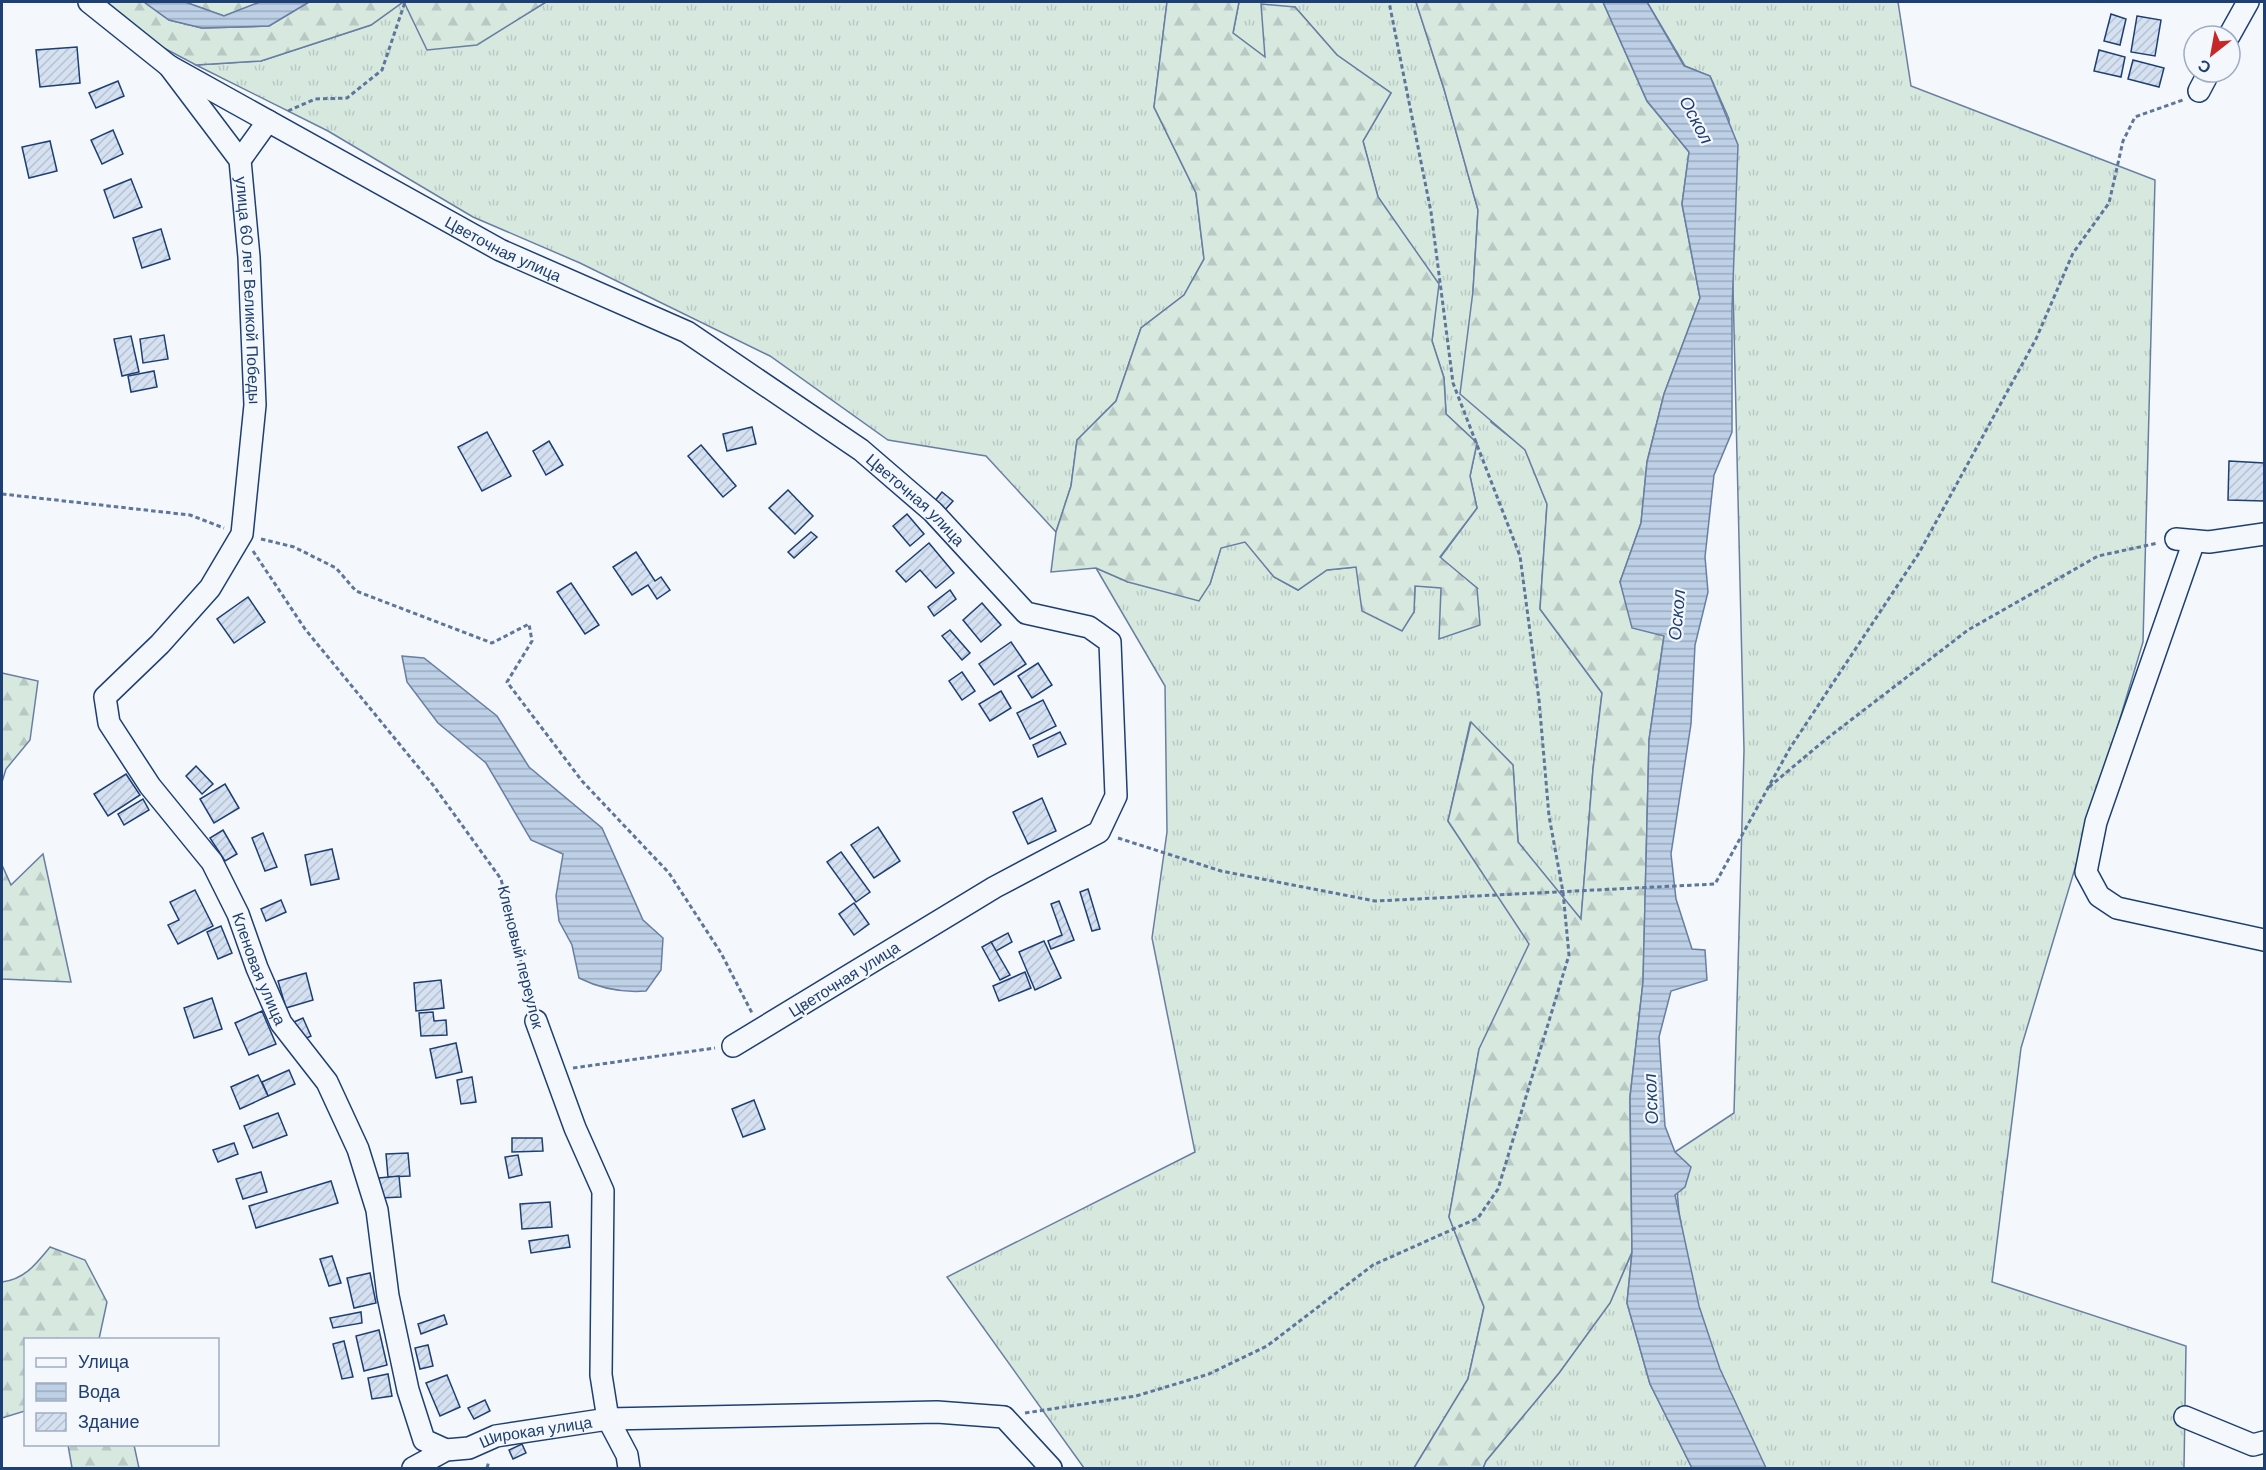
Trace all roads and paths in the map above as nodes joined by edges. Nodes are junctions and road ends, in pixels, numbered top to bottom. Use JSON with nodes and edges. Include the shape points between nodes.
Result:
{"nodes":[{"id":1,"x":89,"y":2,"type":"edge"},
{"id":2,"x":405,"y":2,"type":"edge"},
{"id":3,"x":1389,"y":2,"type":"edge"},
{"id":4,"x":2248,"y":2,"type":"edge"},
{"id":5,"x":2236,"y":24,"type":"edge"},
{"id":6,"x":169,"y":66,"type":"junction"},
{"id":7,"x":2203,"y":84,"type":"edge"},
{"id":8,"x":2199,"y":91,"type":"joint"},
{"id":9,"x":268,"y":121,"type":"junction"},
{"id":10,"x":240,"y":160,"type":"junction"},
{"id":11,"x":2,"y":494,"type":"edge"},
{"id":12,"x":242,"y":534,"type":"junction"},
{"id":13,"x":2265,"y":534,"type":"edge"},
{"id":14,"x":2185,"y":540,"type":"junction"},
{"id":15,"x":1768,"y":788,"type":"junction"},
{"id":16,"x":1099,"y":832,"type":"junction"},
{"id":17,"x":1563,"y":892,"type":"junction"},
{"id":18,"x":2265,"y":940,"type":"edge"},
{"id":19,"x":536,"y":1021,"type":"joint"},
{"id":20,"x":761,"y":1030,"type":"junction"},
{"id":21,"x":733,"y":1046,"type":"joint"},
{"id":22,"x":554,"y":1071,"type":"junction"},
{"id":23,"x":1004,"y":1417,"type":"junction"},
{"id":24,"x":2185,"y":1417,"type":"dead end"},
{"id":25,"x":608,"y":1419,"type":"junction"},
{"id":26,"x":2265,"y":1442,"type":"edge"},
{"id":27,"x":446,"y":1450,"type":"junction"},
{"id":28,"x":413,"y":1468,"type":"edge"},
{"id":29,"x":629,"y":1468,"type":"edge"},
{"id":30,"x":1052,"y":1468,"type":"edge"}],
"edges":[{"from":1,"to":6,"type":"street","name":"улица 60 лет Великой Победы"},
{"from":2,"to":9,"type":"path","via":[[382,70],[347,98],[315,99]]},
{"from":3,"to":17,"type":"path","via":[[1431,212],[1453,383],[1520,556],[1549,816]]},
{"from":4,"to":5,"type":"street"},
{"from":6,"to":9,"type":"street","name":"Цветочная улица"},
{"from":6,"to":10,"type":"street","name":"улица 60 лет Великой Победы"},
{"from":7,"to":8,"type":"street"},
{"from":8,"to":15,"type":"path","via":[[2135,117],[2123,141],[2109,203],[2073,253],[2020,370],[1919,553],[1790,748]]},
{"from":9,"to":10,"type":"street"},
{"from":9,"to":16,"type":"street","name":"Цветочная улица","via":[[500,250],[687,332],[861,450],[933,512],[1026,613],[1089,627],[1110,642],[1116,796]]},
{"from":10,"to":12,"type":"street","name":"улица 60 лет Великой Победы","via":[[249,257],[255,405]]},
{"from":11,"to":12,"type":"path","via":[[190,515]]},
{"from":12,"to":19,"type":"path","name":"Кленовый переулок","via":[[305,628],[434,785],[501,879]]},
{"from":12,"to":20,"type":"path","via":[[294,547],[336,568],[356,591],[492,643],[529,624],[532,641],[507,682],[582,781],[669,873],[721,953]]},
{"from":12,"to":27,"type":"street","name":"Кленовая улица","via":[[210,588],[105,697],[109,723],[150,786],[212,862],[238,914],[281,1023],[327,1082],[358,1149],[377,1210],[388,1296],[408,1390],[424,1440]]},
{"from":13,"to":14,"type":"street","via":[[2209,542]]},
{"from":14,"to":15,"type":"path","via":[[2098,556],[1968,630]]},
{"from":14,"to":18,"type":"street","via":[[2096,822],[2086,872],[2099,896],[2116,908]]},
{"from":15,"to":17,"type":"path","via":[[1715,884]]},
{"from":16,"to":17,"type":"path","via":[[1221,871],[1375,901]]},
{"from":16,"to":20,"type":"street","name":"Цветочная улица","via":[[995,887]]},
{"from":17,"to":23,"type":"path","via":[[1569,955],[1498,1190],[1478,1218],[1372,1265],[1267,1346],[1209,1374],[1136,1396]]},
{"from":19,"to":22,"type":"street","name":"Кленовый переулок"},
{"from":20,"to":21,"type":"street","name":"Цветочная улица"},
{"from":21,"to":22,"type":"path"},
{"from":22,"to":25,"type":"street","name":"Кленовый переулок","via":[[603,1191],[602,1375]]},
{"from":23,"to":25,"type":"street","via":[[937,1412]]},
{"from":23,"to":30,"type":"street"},
{"from":24,"to":26,"type":"street","via":[[2253,1445]]},
{"from":25,"to":27,"type":"street","name":"Широкая улица","via":[[496,1436],[469,1448]]},
{"from":25,"to":29,"type":"street","name":"Широкая улица","via":[[627,1455]]},
{"from":27,"to":28,"type":"street","name":"Широкая улица"}]}
